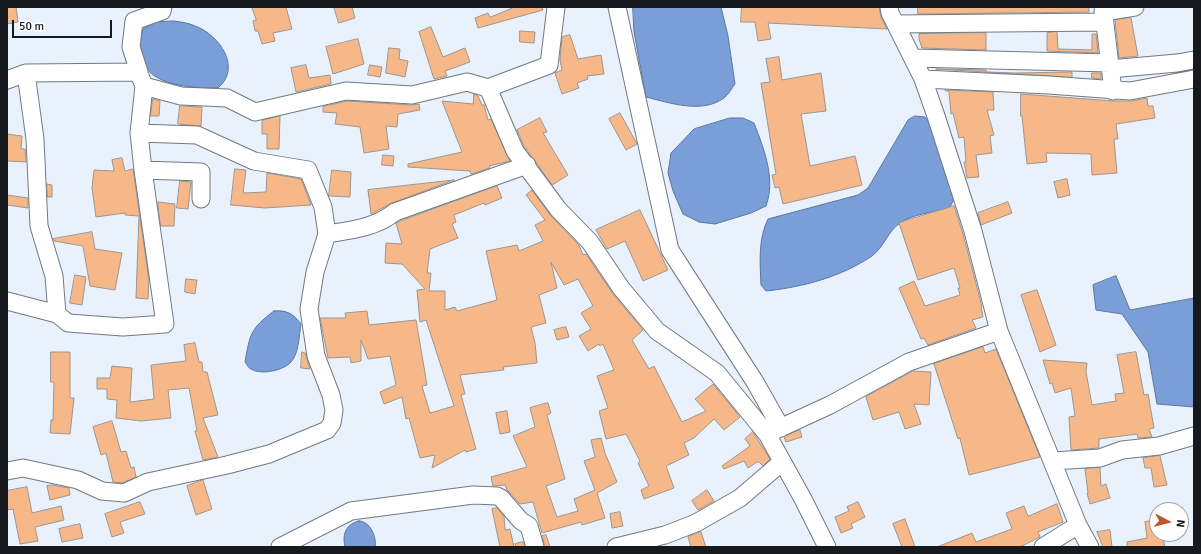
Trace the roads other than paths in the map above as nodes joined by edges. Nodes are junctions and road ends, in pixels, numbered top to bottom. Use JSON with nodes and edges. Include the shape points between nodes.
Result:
{"nodes":[{"id":1,"x":163,"y":7,"type":"edge"},
{"id":2,"x":556,"y":7,"type":"edge"},
{"id":3,"x":617,"y":7,"type":"edge"},
{"id":4,"x":890,"y":7,"type":"edge"},
{"id":5,"x":1135,"y":7,"type":"edge"},
{"id":6,"x":1103,"y":14,"type":"edge"},
{"id":7,"x":896,"y":24,"type":"junction"},
{"id":8,"x":912,"y":58,"type":"junction"},
{"id":9,"x":1194,"y":60,"type":"edge"},
{"id":10,"x":1110,"y":66,"type":"junction"},
{"id":11,"x":26,"y":73,"type":"junction"},
{"id":12,"x":141,"y":79,"type":"junction"},
{"id":13,"x":923,"y":79,"type":"junction"},
{"id":14,"x":1194,"y":79,"type":"edge"},
{"id":15,"x":7,"y":80,"type":"edge"},
{"id":16,"x":488,"y":88,"type":"junction"},
{"id":17,"x":1113,"y":91,"type":"junction"},
{"id":18,"x":139,"y":133,"type":"junction"},
{"id":19,"x":527,"y":166,"type":"junction"},
{"id":20,"x":143,"y":170,"type":"junction"},
{"id":21,"x":201,"y":198,"type":"dead end"},
{"id":22,"x":327,"y":234,"type":"junction"},
{"id":23,"x":7,"y":301,"type":"edge"},
{"id":24,"x":57,"y":314,"type":"junction"},
{"id":25,"x":999,"y":331,"type":"junction"},
{"id":26,"x":774,"y":431,"type":"junction"},
{"id":27,"x":1194,"y":436,"type":"edge"},
{"id":28,"x":1053,"y":461,"type":"junction"},
{"id":29,"x":782,"y":462,"type":"junction"},
{"id":30,"x":7,"y":471,"type":"edge"},
{"id":31,"x":1078,"y":525,"type":"junction"},
{"id":32,"x":280,"y":547,"type":"edge"},
{"id":33,"x":535,"y":547,"type":"edge"},
{"id":34,"x":616,"y":547,"type":"edge"},
{"id":35,"x":827,"y":547,"type":"edge"},
{"id":36,"x":1043,"y":547,"type":"edge"},
{"id":37,"x":1090,"y":547,"type":"edge"}],
"edges":[{"from":1,"to":12,"type":"street","via":[[162,11],[134,21],[131,47]]},
{"from":2,"to":16,"type":"street","via":[[549,65]]},
{"from":3,"to":26,"type":"street","via":[[670,250],[755,382]]},
{"from":4,"to":7,"type":"street"},
{"from":5,"to":6,"type":"street"},
{"from":6,"to":7,"type":"street"},
{"from":6,"to":10,"type":"street"},
{"from":7,"to":8,"type":"street"},
{"from":8,"to":10,"type":"street"},
{"from":8,"to":13,"type":"street"},
{"from":9,"to":10,"type":"street"},
{"from":10,"to":17,"type":"street"},
{"from":11,"to":12,"type":"street"},
{"from":11,"to":15,"type":"street"},
{"from":11,"to":24,"type":"street","via":[[35,138],[40,226],[54,276]]},
{"from":12,"to":16,"type":"street","via":[[181,96],[227,98],[255,112],[346,91],[412,95],[467,82]]},
{"from":12,"to":18,"type":"street"},
{"from":13,"to":17,"type":"street"},
{"from":13,"to":25,"type":"street","via":[[973,231]]},
{"from":14,"to":17,"type":"street","via":[[1130,91]]},
{"from":16,"to":19,"type":"street","via":[[515,151]]},
{"from":18,"to":20,"type":"street"},
{"from":18,"to":22,"type":"street","via":[[196,135],[254,161],[308,170],[323,207]]},
{"from":19,"to":22,"type":"street","via":[[395,212],[384,221],[373,225]]},
{"from":19,"to":26,"type":"street","via":[[558,209],[590,242],[621,288],[657,331],[716,373]]},
{"from":20,"to":21,"type":"street","via":[[201,172]]},
{"from":20,"to":24,"type":"street","via":[[165,324],[123,328],[68,323]]},
{"from":22,"to":30,"type":"street","via":[[315,272],[309,309],[316,356],[334,410],[332,423],[327,430],[269,454],[148,482],[124,493],[102,492],[78,480],[23,468]]},
{"from":23,"to":24,"type":"street"},
{"from":25,"to":26,"type":"street","via":[[909,362],[830,405]]},
{"from":25,"to":28,"type":"street"},
{"from":26,"to":29,"type":"street"},
{"from":27,"to":28,"type":"street","via":[[1160,446],[1122,450],[1100,458]]},
{"from":28,"to":31,"type":"street"},
{"from":29,"to":34,"type":"street","via":[[740,498],[696,522],[665,535]]},
{"from":29,"to":35,"type":"street"},
{"from":31,"to":36,"type":"street"},
{"from":31,"to":37,"type":"street"},
{"from":32,"to":33,"type":"street","via":[[351,511],[473,494],[501,498],[529,526]]}]}
